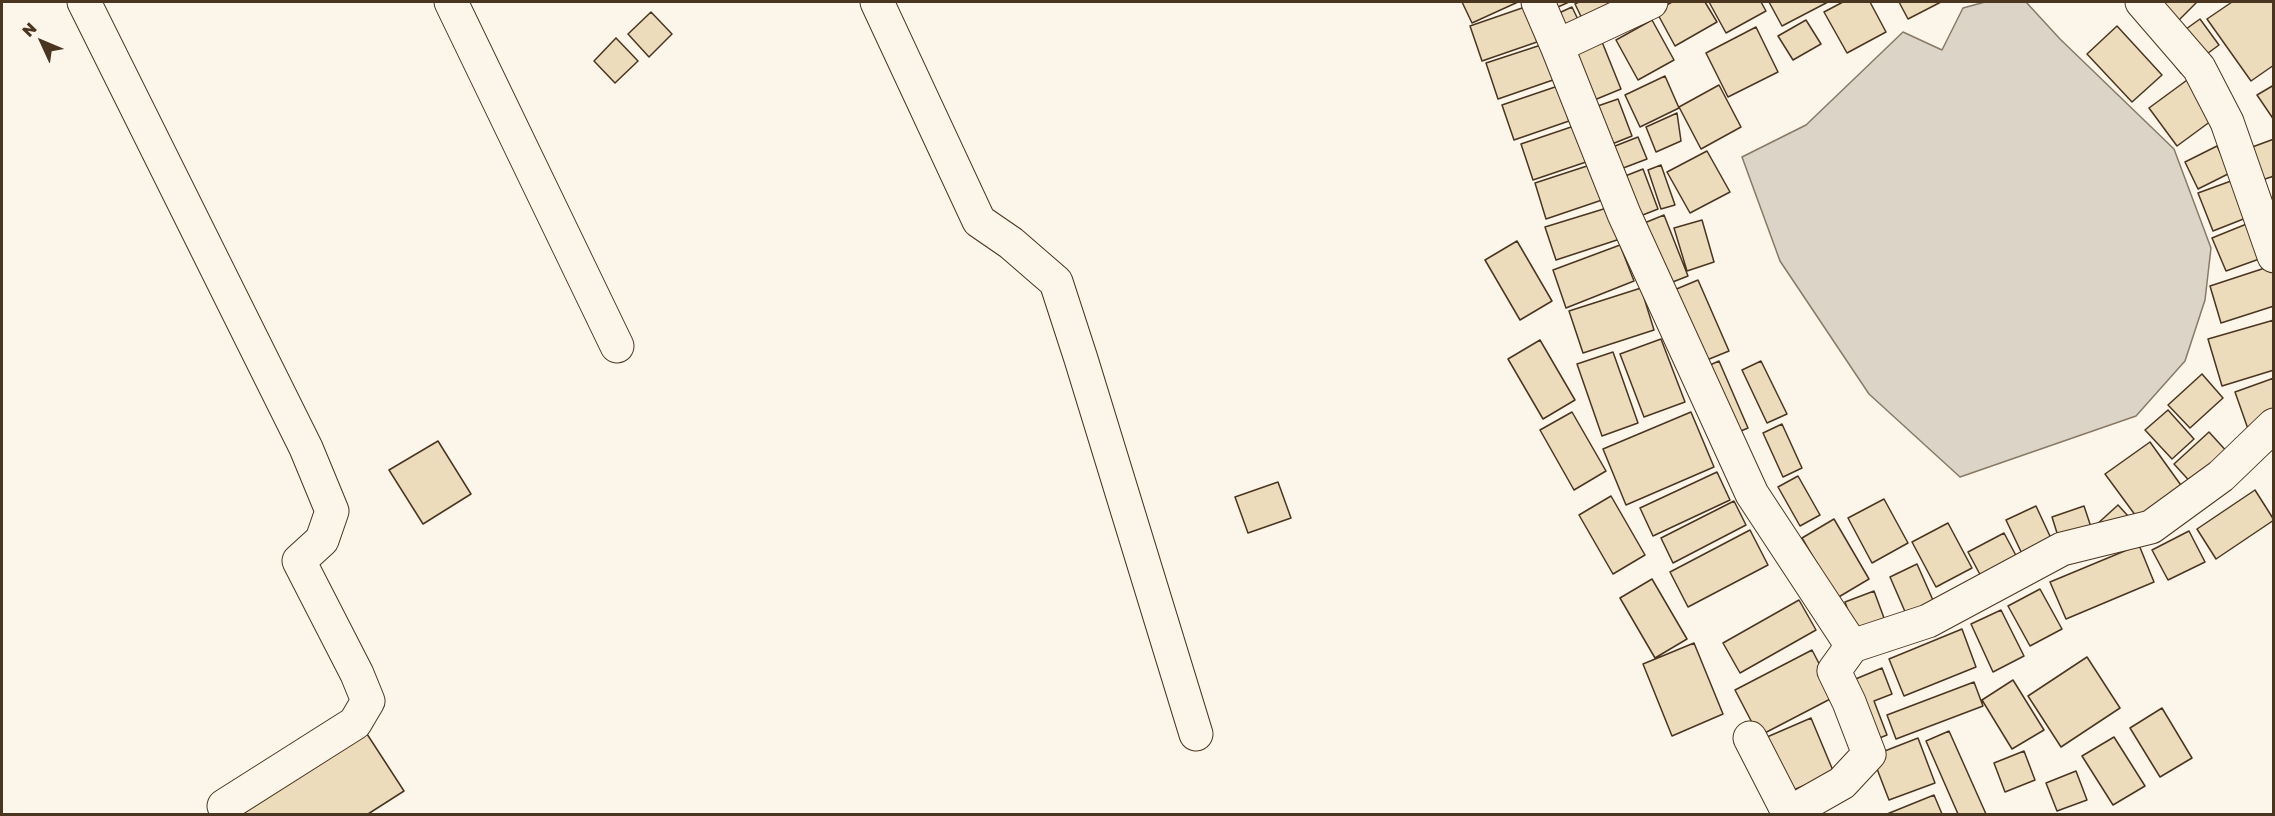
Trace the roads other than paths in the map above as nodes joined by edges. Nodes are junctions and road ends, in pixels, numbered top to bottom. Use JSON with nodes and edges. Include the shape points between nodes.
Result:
{"nodes":[{"id":1,"x":84,"y":2,"type":"edge"},
{"id":2,"x":451,"y":2,"type":"edge"},
{"id":3,"x":877,"y":2,"type":"edge"},
{"id":4,"x":1538,"y":2,"type":"edge"},
{"id":5,"x":2142,"y":2,"type":"edge"},
{"id":6,"x":1639,"y":4,"type":"edge"},
{"id":7,"x":1557,"y":46,"type":"junction"},
{"id":8,"x":2274,"y":256,"type":"edge"},
{"id":9,"x":617,"y":346,"type":"dead end"},
{"id":10,"x":2268,"y":443,"type":"edge"},
{"id":11,"x":1852,"y":646,"type":"junction"},
{"id":12,"x":1196,"y":734,"type":"dead end"},
{"id":13,"x":1749,"y":738,"type":"dead end"},
{"id":14,"x":224,"y":806,"type":"dead end"},
{"id":15,"x":1789,"y":814,"type":"edge"}],
"edges":[{"from":1,"to":14,"type":"street","via":[[306,448],[332,511],[322,540],[299,561],[368,702],[355,723]]},
{"from":2,"to":9,"type":"street"},
{"from":3,"to":12,"type":"street","via":[[979,221],[1056,282]]},
{"from":4,"to":7,"type":"street"},
{"from":5,"to":8,"type":"street","via":[[2199,68],[2227,122]]},
{"from":6,"to":7,"type":"street"},
{"from":7,"to":11,"type":"street","via":[[1624,214],[1752,495]]},
{"from":10,"to":11,"type":"street","via":[[2151,527],[2062,549],[1928,621]]},
{"from":11,"to":15,"type":"street","via":[[1834,670],[1869,754],[1842,783]]},
{"from":13,"to":15,"type":"street"}]}
